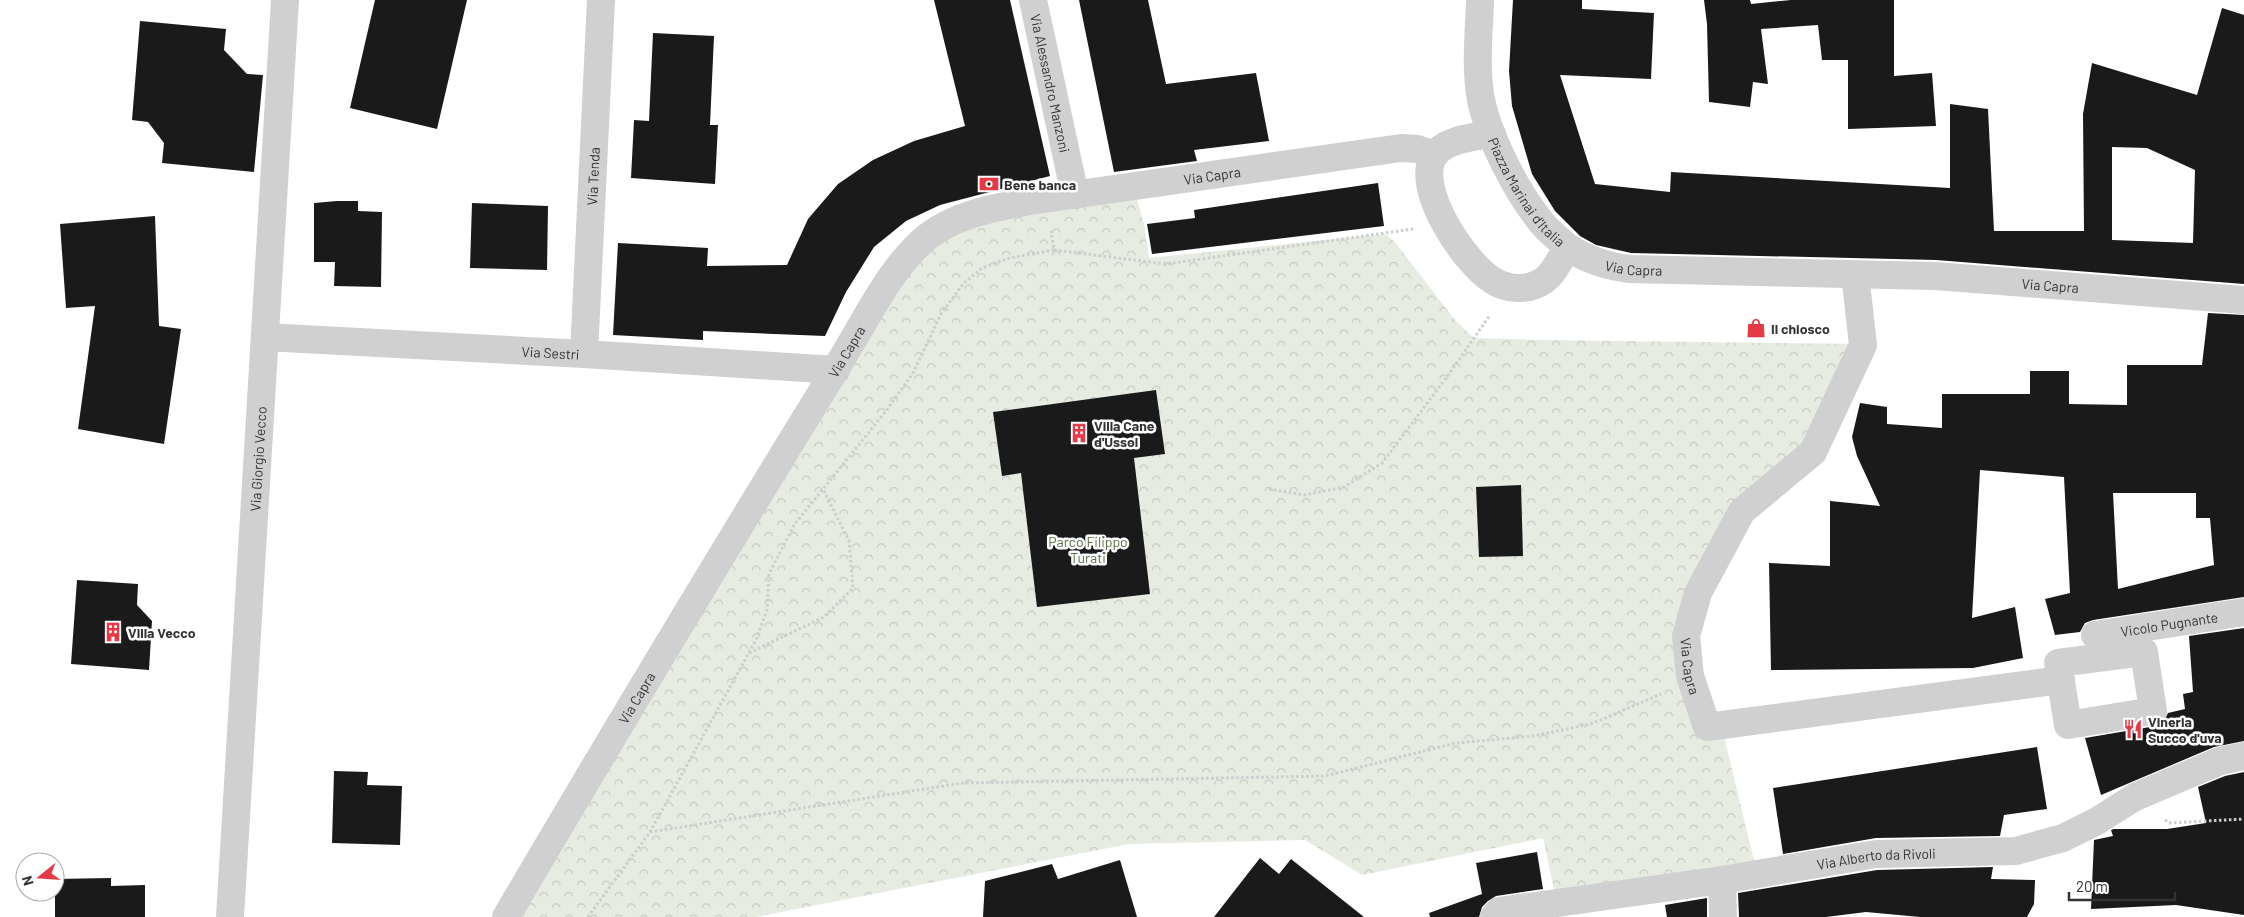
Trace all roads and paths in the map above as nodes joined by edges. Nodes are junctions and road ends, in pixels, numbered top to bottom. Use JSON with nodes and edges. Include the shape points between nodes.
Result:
{"nodes":[{"id":1,"x":285,"y":0,"type":"edge"},
{"id":2,"x":601,"y":0,"type":"edge"},
{"id":3,"x":1033,"y":0,"type":"edge"},
{"id":4,"x":1480,"y":0,"type":"edge"},
{"id":5,"x":1492,"y":134,"type":"junction"},
{"id":6,"x":1434,"y":156,"type":"junction"},
{"id":7,"x":1075,"y":195,"type":"junction"},
{"id":8,"x":1030,"y":202,"type":"junction"},
{"id":9,"x":1446,"y":224,"type":"junction"},
{"id":10,"x":1567,"y":247,"type":"junction"},
{"id":11,"x":1054,"y":250,"type":"junction"},
{"id":12,"x":1855,"y":274,"type":"junction"},
{"id":13,"x":1509,"y":288,"type":"junction"},
{"id":14,"x":2244,"y":300,"type":"edge"},
{"id":15,"x":266,"y":337,"type":"junction"},
{"id":16,"x":584,"y":354,"type":"junction"},
{"id":17,"x":836,"y":370,"type":"junction"},
{"id":18,"x":823,"y":489,"type":"junction"},
{"id":19,"x":1269,"y":489,"type":"dead end"},
{"id":20,"x":2244,"y":612,"type":"edge"},
{"id":21,"x":2095,"y":635,"type":"dead end"},
{"id":22,"x":748,"y":653,"type":"junction"},
{"id":23,"x":1690,"y":676,"type":"junction"},
{"id":24,"x":2061,"y":680,"type":"dead end"},
{"id":25,"x":2244,"y":756,"type":"edge"},
{"id":26,"x":2135,"y":797,"type":"junction"},
{"id":27,"x":2244,"y":819,"type":"edge"},
{"id":28,"x":650,"y":832,"type":"junction"},
{"id":29,"x":1722,"y":880,"type":"junction"},
{"id":30,"x":230,"y":917,"type":"edge"},
{"id":31,"x":506,"y":917,"type":"edge"},
{"id":32,"x":588,"y":917,"type":"edge"},
{"id":33,"x":1494,"y":917,"type":"edge"},
{"id":34,"x":1723,"y":917,"type":"edge"}],
"edges":[{"from":1,"to":15,"type":"street","name":"Via Giorgio Vecco"},
{"from":2,"to":16,"type":"street","name":"Via Tenda"},
{"from":3,"to":7,"type":"street","name":"Via Alessandro Manzoni"},
{"from":4,"to":5,"type":"street","via":[[1480,90]]},
{"from":5,"to":6,"type":"street","name":"Piazza Marinai d'Italia","via":[[1447,145]]},
{"from":5,"to":10,"type":"street","name":"Piazza Marinai d'Italia","via":[[1524,199],[1543,224]]},
{"from":6,"to":7,"type":"street","name":"Via Capra","via":[[1416,149],[1401,148]]},
{"from":6,"to":9,"type":"street","via":[[1428,184]]},
{"from":7,"to":8,"type":"street","name":"Via Capra"},
{"from":8,"to":11,"type":"path","via":[[1033,224],[1049,222]]},
{"from":8,"to":17,"type":"street","name":"Via Capra","via":[[986,210],[953,222],[928,236],[905,258],[886,284]]},
{"from":9,"to":11,"type":"path","via":[[1166,264]]},
{"from":9,"to":13,"type":"street","via":[[1479,269]]},
{"from":10,"to":12,"type":"street","name":"Via Capra","via":[[1605,266],[1630,269]]},
{"from":10,"to":13,"type":"street","name":"Piazza Marinai d'Italia","via":[[1554,270],[1542,281],[1525,288]]},
{"from":11,"to":18,"type":"path","via":[[1010,258],[982,268],[962,284],[941,314],[913,373]]},
{"from":12,"to":14,"type":"street","name":"Via Capra","via":[[1935,276]]},
{"from":12,"to":23,"type":"street","name":"Via Capra","via":[[1863,345],[1813,452],[1742,510],[1698,593],[1686,636]]},
{"from":13,"to":19,"type":"path","via":[[1382,463],[1344,487],[1304,495]]},
{"from":15,"to":16,"type":"street","name":"Via Sestri"},
{"from":15,"to":30,"type":"street","name":"Via Giorgio Vecco"},
{"from":16,"to":17,"type":"street","name":"Via Sestri"},
{"from":17,"to":31,"type":"street","name":"Via Capra","via":[[659,657]]},
{"from":18,"to":22,"type":"path","via":[[794,525],[770,574],[767,610]]},
{"from":18,"to":22,"type":"path","via":[[849,541],[853,588],[824,617]]},
{"from":20,"to":21,"type":"street","name":"Vicolo Pugnante"},
{"from":22,"to":28,"type":"path"},
{"from":23,"to":24,"type":"street","name":"Via Capra","via":[[1707,726]]},
{"from":23,"to":28,"type":"path","via":[[1676,687],[1591,724],[1533,736],[1456,744],[1325,776],[963,783]]},
{"from":25,"to":26,"type":"street","name":"Via Alberto da Rivoli","via":[[2220,761]]},
{"from":26,"to":27,"type":"path","via":[[2169,823]]},
{"from":26,"to":29,"type":"street","name":"Via Alberto da Rivoli","via":[[2098,821],[2063,838],[2016,851],[1876,854]]},
{"from":28,"to":32,"type":"path"},
{"from":29,"to":33,"type":"street","name":"Via Alberto da Rivoli","via":[[1548,903],[1499,911]]},
{"from":29,"to":34,"type":"street"}]}
